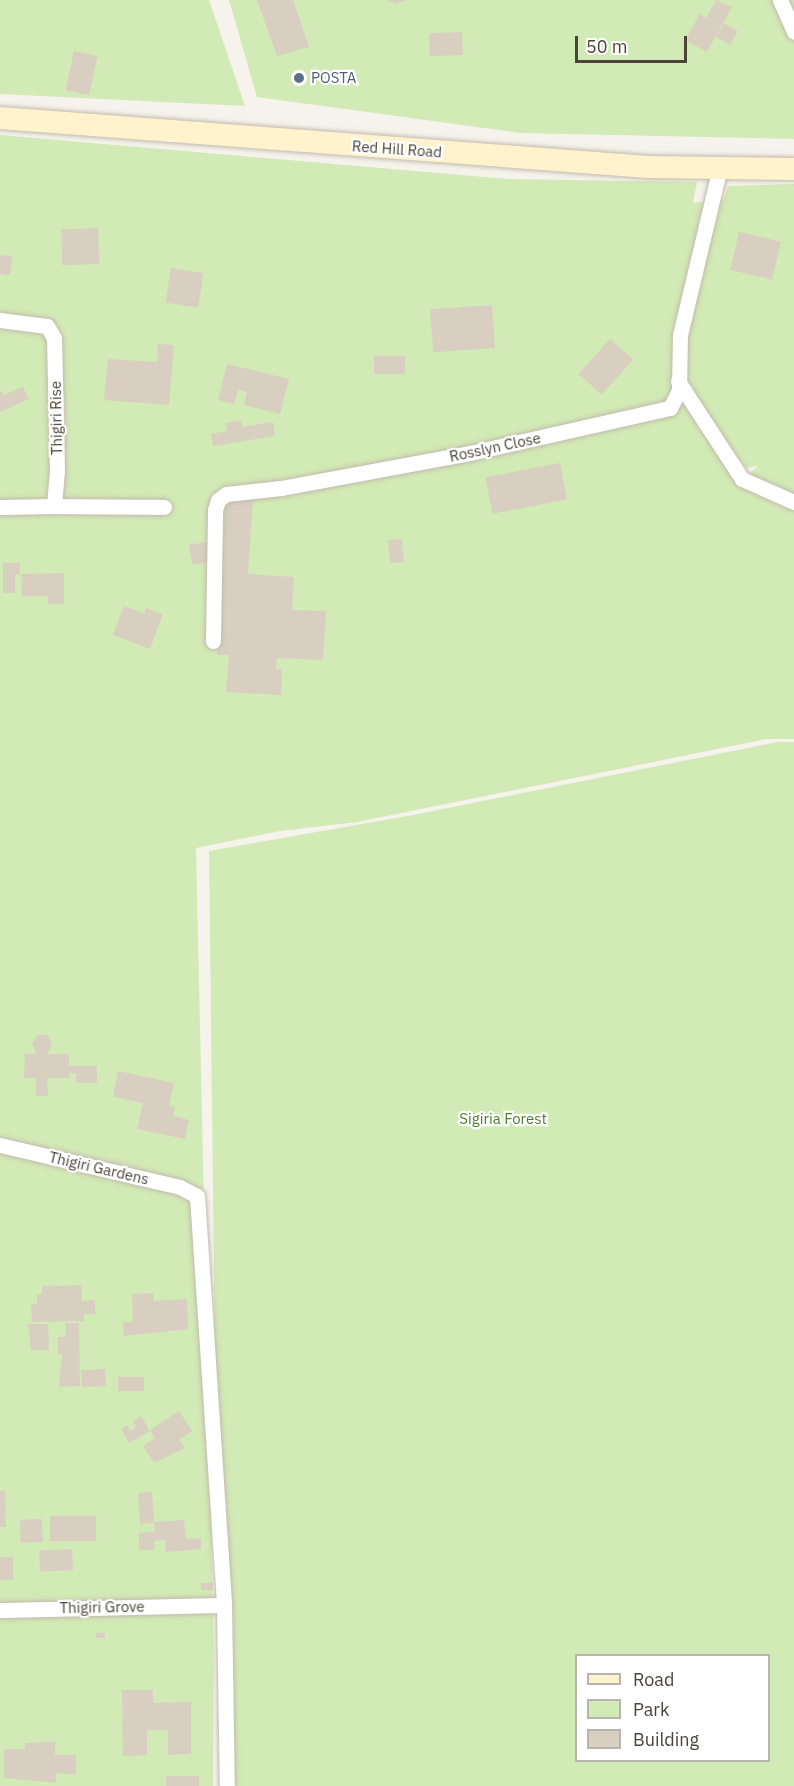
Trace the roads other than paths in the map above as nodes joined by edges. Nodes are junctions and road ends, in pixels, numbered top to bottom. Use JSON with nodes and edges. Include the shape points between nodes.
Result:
{"nodes":[{"id":1,"x":780,"y":0,"type":"edge"},
{"id":2,"x":794,"y":32,"type":"edge"},
{"id":3,"x":0,"y":118,"type":"edge"},
{"id":4,"x":794,"y":170,"type":"edge"},
{"id":5,"x":719,"y":171,"type":"junction"},
{"id":6,"x":0,"y":320,"type":"edge"},
{"id":7,"x":678,"y":381,"type":"junction"},
{"id":8,"x":794,"y":502,"type":"edge"},
{"id":9,"x":54,"y":506,"type":"junction"},
{"id":10,"x":0,"y":507,"type":"edge"},
{"id":11,"x":164,"y":507,"type":"dead end"},
{"id":12,"x":213,"y":641,"type":"dead end"},
{"id":13,"x":0,"y":1145,"type":"edge"},
{"id":14,"x":224,"y":1605,"type":"junction"},
{"id":15,"x":0,"y":1610,"type":"edge"},
{"id":16,"x":227,"y":1786,"type":"edge"}],
"edges":[{"from":1,"to":2,"type":"street"},
{"from":3,"to":5,"type":"main road","name":"Red Hill Road"},
{"from":4,"to":5,"type":"main road","name":"Red Hill Road"},
{"from":5,"to":7,"type":"street","name":"Rosslyn Close","via":[[680,335]]},
{"from":6,"to":9,"type":"street","name":"Thigiri Rise","via":[[47,326],[54,338]]},
{"from":7,"to":8,"type":"street","via":[[742,479]]},
{"from":7,"to":12,"type":"street","name":"Rosslyn Close","via":[[677,400],[660,412],[458,455],[281,488],[226,494],[218,500],[215,510]]},
{"from":9,"to":10,"type":"street"},
{"from":9,"to":11,"type":"street"},
{"from":13,"to":14,"type":"street","name":"Thigiri Gardens","via":[[180,1187],[196,1196]]},
{"from":14,"to":15,"type":"street","name":"Thigiri Grove"},
{"from":14,"to":16,"type":"street"}]}
